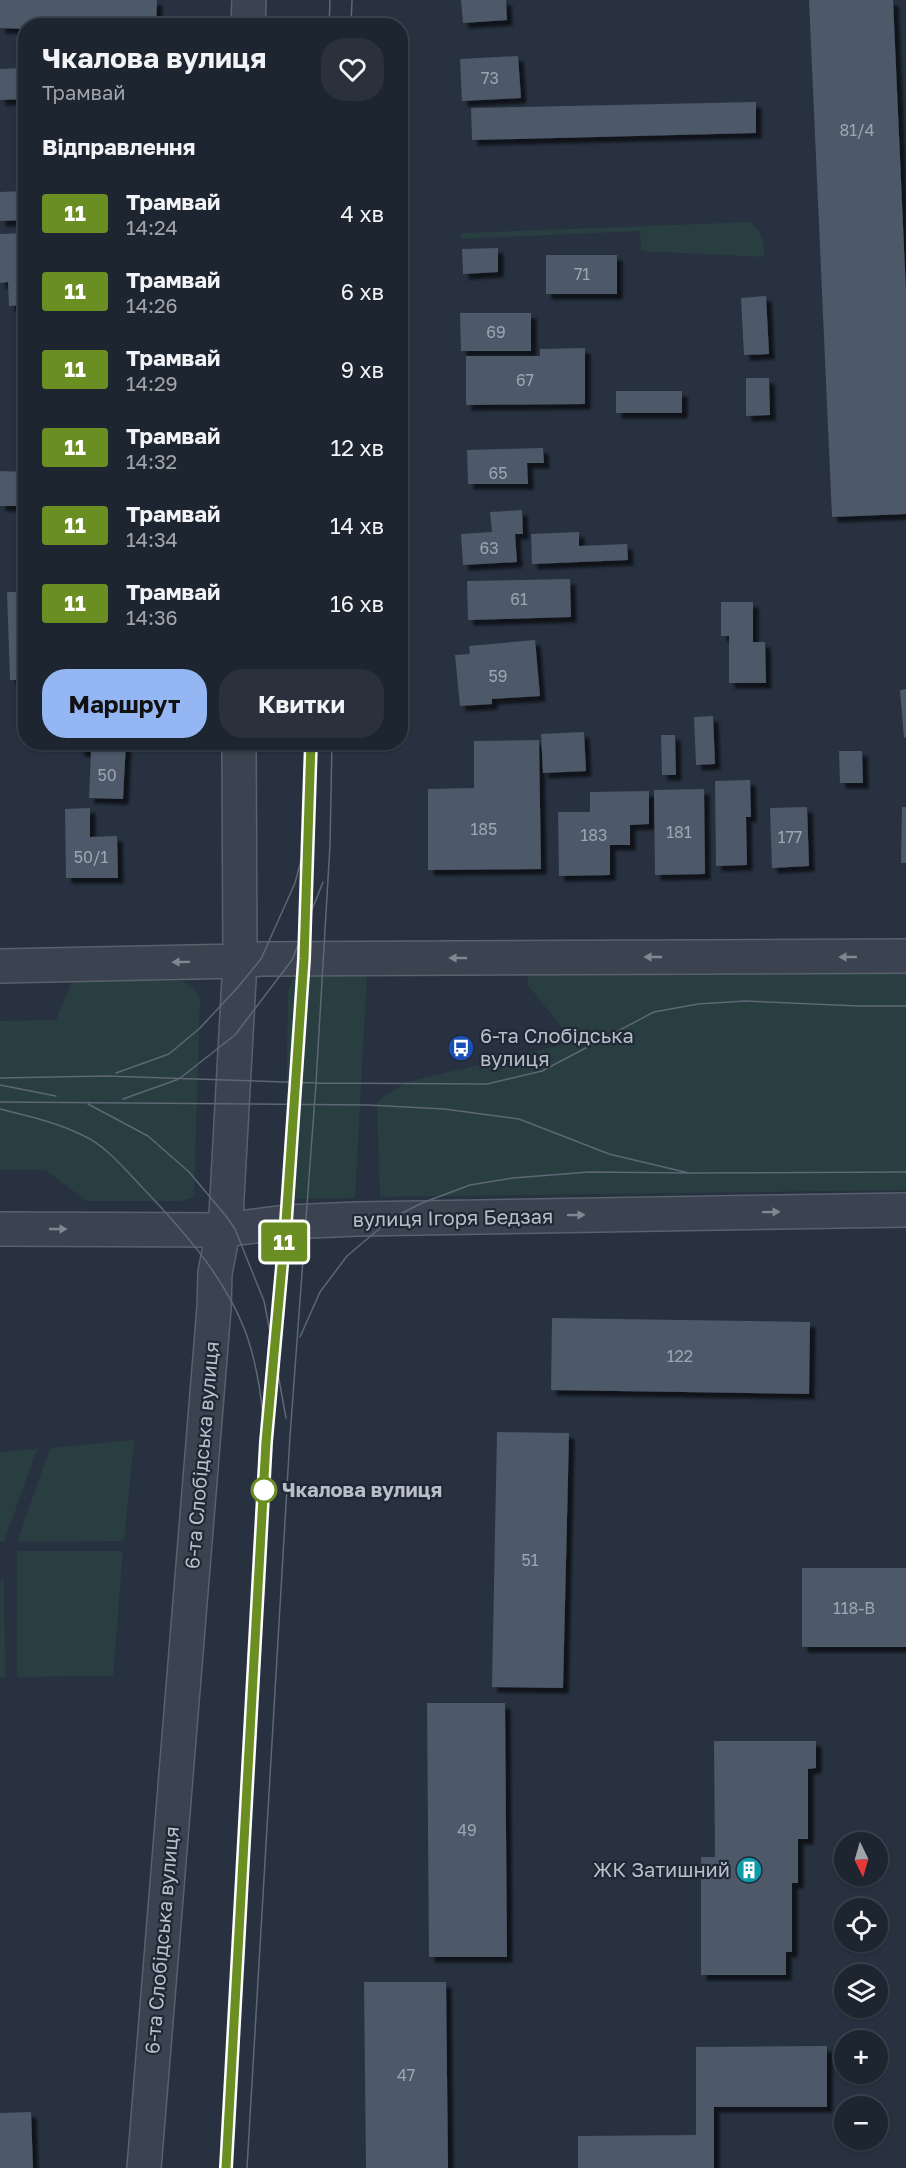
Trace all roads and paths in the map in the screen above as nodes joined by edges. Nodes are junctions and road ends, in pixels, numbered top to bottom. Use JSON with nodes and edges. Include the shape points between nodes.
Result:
{"nodes":[{"id":1,"x":249,"y":0,"type":"edge"},
{"id":2,"x":248,"y":18,"type":"edge"},
{"id":3,"x":240,"y":750,"type":"edge"},
{"id":4,"x":906,"y":956,"type":"edge"},
{"id":5,"x":240,"y":961,"type":"junction"},
{"id":6,"x":0,"y":966,"type":"edge"},
{"id":7,"x":906,"y":1210,"type":"edge"},
{"id":8,"x":0,"y":1229,"type":"edge"},
{"id":9,"x":224,"y":1230,"type":"junction"},
{"id":10,"x":144,"y":2168,"type":"edge"}],
"edges":[{"from":1,"to":2,"type":"street"},
{"from":3,"to":5,"type":"street","name":"6-та Слобідська вулиця"},
{"from":4,"to":5,"type":"street","one_way":true},
{"from":5,"to":6,"type":"street","one_way":true},
{"from":5,"to":9,"type":"street","name":"6-та Слобідська вулиця"},
{"from":9,"to":7,"type":"street","name":"вулиця Ігоря Бедзая","one_way":true,"via":[[358,1219]]},
{"from":8,"to":9,"type":"street","name":"вулиця Ігоря Бедзая","one_way":true},
{"from":9,"to":10,"type":"street","name":"6-та Слобідська вулиця","via":[[215,1273]]}]}
